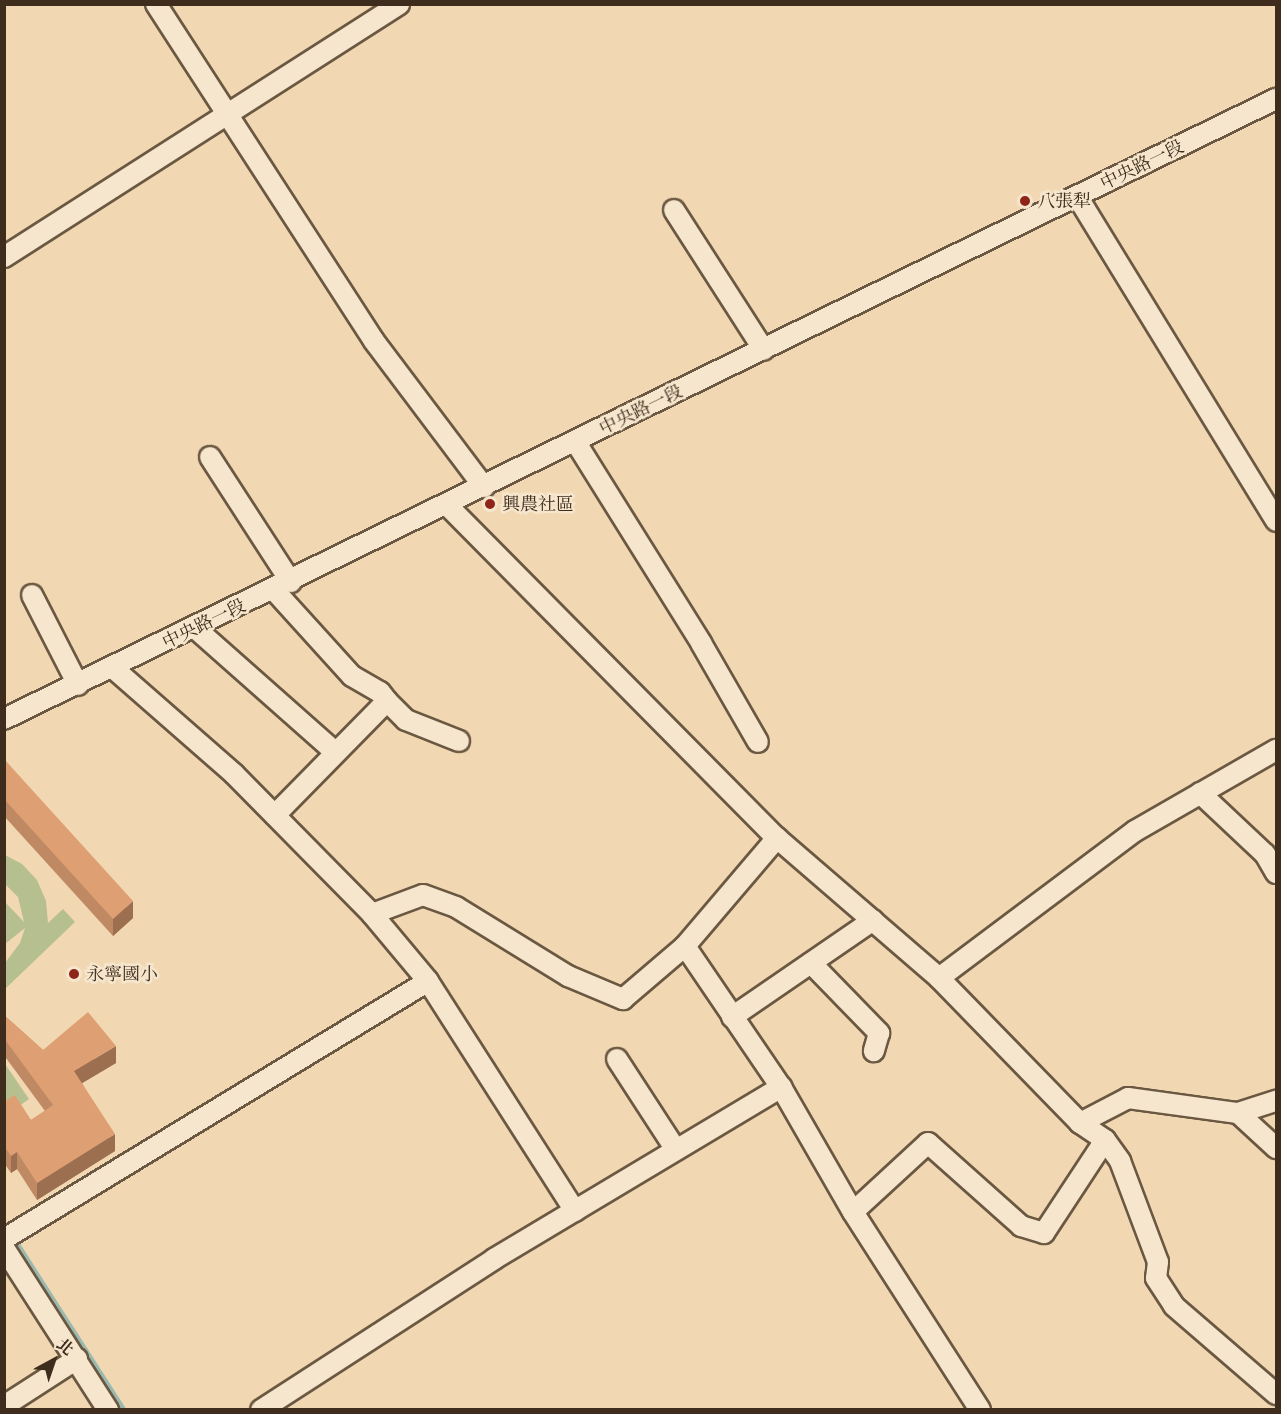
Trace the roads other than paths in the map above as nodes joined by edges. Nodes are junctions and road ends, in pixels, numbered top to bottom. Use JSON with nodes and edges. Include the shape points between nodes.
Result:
{"nodes":[{"id":1,"x":156,"y":4,"type":"edge"},
{"id":2,"x":399,"y":4,"type":"edge"},
{"id":3,"x":1276,"y":99,"type":"edge"},
{"id":4,"x":226,"y":114,"type":"junction"},
{"id":5,"x":1077,"y":196,"type":"junction"},
{"id":6,"x":674,"y":210,"type":"dead end"},
{"id":7,"x":4,"y":257,"type":"edge"},
{"id":8,"x":764,"y":350,"type":"junction"},
{"id":9,"x":575,"y":441,"type":"junction"},
{"id":10,"x":210,"y":457,"type":"dead end"},
{"id":11,"x":484,"y":487,"type":"junction"},
{"id":12,"x":447,"y":505,"type":"junction"},
{"id":13,"x":1276,"y":520,"type":"edge"},
{"id":14,"x":282,"y":586,"type":"junction"},
{"id":15,"x":32,"y":595,"type":"dead end"},
{"id":16,"x":195,"y":628,"type":"junction"},
{"id":17,"x":113,"y":668,"type":"junction"},
{"id":18,"x":78,"y":684,"type":"junction"},
{"id":19,"x":387,"y":701,"type":"junction"},
{"id":20,"x":4,"y":719,"type":"edge"},
{"id":21,"x":459,"y":741,"type":"dead end"},
{"id":22,"x":758,"y":742,"type":"dead end"},
{"id":23,"x":1276,"y":750,"type":"edge"},
{"id":24,"x":335,"y":752,"type":"junction"},
{"id":25,"x":1200,"y":793,"type":"junction"},
{"id":26,"x":275,"y":815,"type":"junction"},
{"id":27,"x":777,"y":838,"type":"junction"},
{"id":28,"x":1276,"y":873,"type":"edge"},
{"id":29,"x":372,"y":914,"type":"junction"},
{"id":30,"x":873,"y":921,"type":"junction"},
{"id":31,"x":685,"y":946,"type":"junction"},
{"id":32,"x":812,"y":963,"type":"junction"},
{"id":33,"x":939,"y":978,"type":"junction"},
{"id":34,"x":428,"y":981,"type":"junction"},
{"id":35,"x":732,"y":1017,"type":"junction"},
{"id":36,"x":874,"y":1051,"type":"dead end"},
{"id":37,"x":617,"y":1059,"type":"dead end"},
{"id":38,"x":781,"y":1087,"type":"junction"},
{"id":39,"x":1276,"y":1101,"type":"edge"},
{"id":40,"x":1238,"y":1113,"type":"junction"},
{"id":41,"x":1080,"y":1124,"type":"junction"},
{"id":42,"x":1105,"y":1140,"type":"junction"},
{"id":43,"x":1276,"y":1148,"type":"edge"},
{"id":44,"x":676,"y":1150,"type":"junction"},
{"id":45,"x":575,"y":1211,"type":"junction"},
{"id":46,"x":853,"y":1212,"type":"junction"},
{"id":47,"x":4,"y":1239,"type":"edge"},
{"id":48,"x":4,"y":1248,"type":"edge"},
{"id":49,"x":77,"y":1359,"type":"junction"},
{"id":50,"x":1276,"y":1394,"type":"edge"},
{"id":51,"x":4,"y":1406,"type":"edge"},
{"id":52,"x":108,"y":1410,"type":"edge"},
{"id":53,"x":261,"y":1410,"type":"edge"},
{"id":54,"x":980,"y":1410,"type":"edge"}],
"edges":[{"from":1,"to":4,"type":"street"},
{"from":2,"to":4,"type":"street"},
{"from":3,"to":5,"type":"street","name":"中央路一段"},
{"from":4,"to":7,"type":"street"},
{"from":4,"to":11,"type":"street","via":[[374,341]]},
{"from":5,"to":8,"type":"street","name":"中央路一段"},
{"from":5,"to":13,"type":"street"},
{"from":6,"to":8,"type":"street"},
{"from":8,"to":9,"type":"street","name":"中央路一段"},
{"from":9,"to":11,"type":"street","name":"中央路一段"},
{"from":9,"to":22,"type":"street"},
{"from":10,"to":14,"type":"street"},
{"from":11,"to":12,"type":"street","name":"中央路一段"},
{"from":12,"to":14,"type":"street","name":"中央路一段"},
{"from":12,"to":27,"type":"street"},
{"from":14,"to":16,"type":"street","name":"中央路一段"},
{"from":14,"to":19,"type":"street","via":[[352,676],[380,692]]},
{"from":15,"to":18,"type":"street"},
{"from":16,"to":17,"type":"street","name":"中央路一段"},
{"from":16,"to":24,"type":"street"},
{"from":17,"to":18,"type":"street","name":"中央路一段"},
{"from":17,"to":26,"type":"street"},
{"from":18,"to":20,"type":"street","name":"中央路一段"},
{"from":19,"to":21,"type":"street","via":[[406,720]]},
{"from":19,"to":24,"type":"street"},
{"from":23,"to":25,"type":"street"},
{"from":24,"to":26,"type":"street"},
{"from":25,"to":28,"type":"street","via":[[1265,854]]},
{"from":25,"to":33,"type":"street","via":[[1136,831]]},
{"from":26,"to":29,"type":"street"},
{"from":27,"to":30,"type":"street"},
{"from":27,"to":31,"type":"street"},
{"from":29,"to":31,"type":"street","via":[[423,896],[456,907],[568,976],[622,999]]},
{"from":29,"to":34,"type":"street"},
{"from":30,"to":32,"type":"street"},
{"from":30,"to":33,"type":"street"},
{"from":31,"to":35,"type":"street"},
{"from":32,"to":35,"type":"street"},
{"from":32,"to":36,"type":"street","via":[[879,1033]]},
{"from":33,"to":41,"type":"street"},
{"from":34,"to":45,"type":"street"},
{"from":34,"to":47,"type":"street"},
{"from":35,"to":38,"type":"street"},
{"from":37,"to":44,"type":"street"},
{"from":38,"to":44,"type":"street"},
{"from":38,"to":46,"type":"street"},
{"from":39,"to":40,"type":"street"},
{"from":40,"to":41,"type":"street","via":[[1128,1098]]},
{"from":40,"to":43,"type":"street"},
{"from":41,"to":42,"type":"street"},
{"from":42,"to":46,"type":"street","via":[[1044,1233],[1021,1226],[928,1143]]},
{"from":42,"to":50,"type":"street","via":[[1120,1161],[1158,1262],[1156,1278],[1174,1306]]},
{"from":44,"to":45,"type":"street"},
{"from":45,"to":53,"type":"street"},
{"from":46,"to":54,"type":"street"},
{"from":48,"to":49,"type":"street"},
{"from":49,"to":51,"type":"street"},
{"from":49,"to":52,"type":"street"}]}
